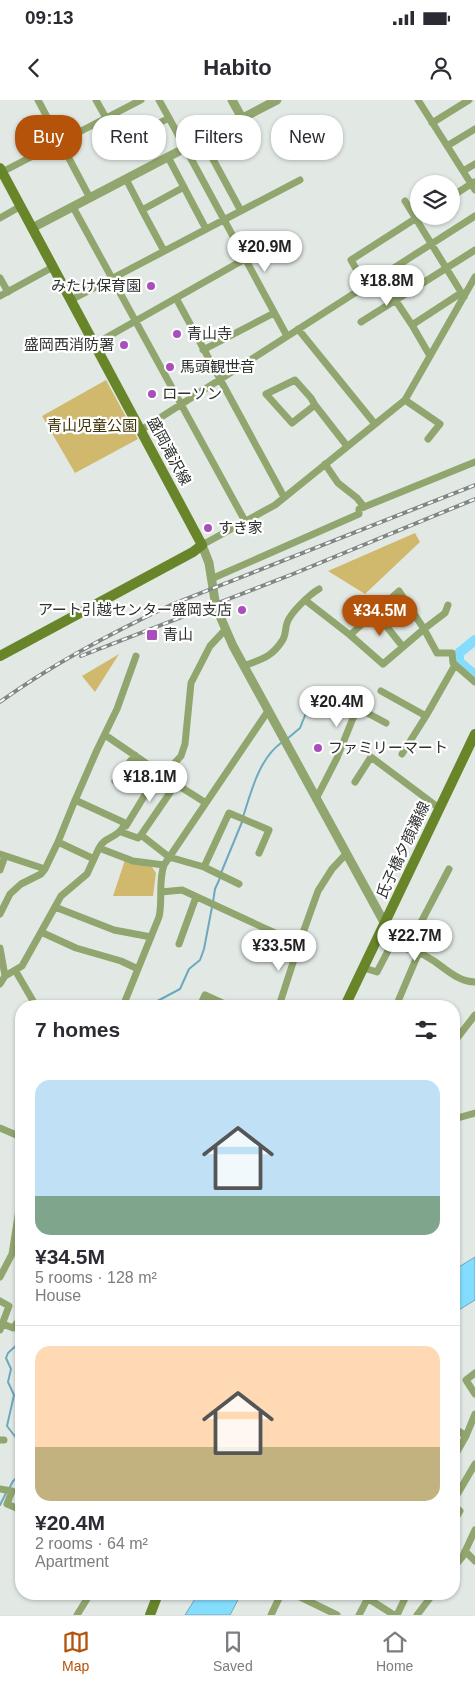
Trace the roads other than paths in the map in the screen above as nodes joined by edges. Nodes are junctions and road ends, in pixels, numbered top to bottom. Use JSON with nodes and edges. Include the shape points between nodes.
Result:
{"nodes":[{"id":1,"x":38,"y":100,"type":"edge"},
{"id":2,"x":96,"y":100,"type":"edge"},
{"id":3,"x":141,"y":100,"type":"edge"},
{"id":4,"x":159,"y":100,"type":"edge"},
{"id":5,"x":232,"y":100,"type":"edge"},
{"id":6,"x":277,"y":100,"type":"edge"},
{"id":7,"x":418,"y":100,"type":"edge"},
{"id":8,"x":469,"y":100,"type":"edge"},
{"id":9,"x":46,"y":115,"type":"edge"},
{"id":10,"x":104,"y":115,"type":"edge"},
{"id":11,"x":113,"y":115,"type":"edge"},
{"id":12,"x":240,"y":115,"type":"edge"},
{"id":13,"x":248,"y":115,"type":"edge"},
{"id":14,"x":169,"y":118,"type":"junction"},
{"id":15,"x":166,"y":120,"type":"edge"},
{"id":16,"x":432,"y":122,"type":"junction"},
{"id":17,"x":475,"y":129,"type":"edge"},
{"id":18,"x":176,"y":131,"type":"edge"},
{"id":19,"x":447,"y":146,"type":"junction"},
{"id":20,"x":176,"y":153,"type":"edge"},
{"id":21,"x":168,"y":157,"type":"junction"},
{"id":22,"x":23,"y":160,"type":"edge"},
{"id":23,"x":70,"y":160,"type":"edge"},
{"id":24,"x":191,"y":160,"type":"edge"},
{"id":25,"x":213,"y":160,"type":"edge"},
{"id":26,"x":475,"y":164,"type":"edge"},
{"id":27,"x":1,"y":171,"type":"edge"},
{"id":28,"x":463,"y":171,"type":"junction"},
{"id":29,"x":126,"y":179,"type":"junction"},
{"id":30,"x":300,"y":180,"type":"dead end"},
{"id":31,"x":474,"y":185,"type":"edge"},
{"id":32,"x":184,"y":186,"type":"junction"},
{"id":33,"x":460,"y":192,"type":"edge"},
{"id":34,"x":90,"y":198,"type":"junction"},
{"id":35,"x":405,"y":201,"type":"dead end"},
{"id":36,"x":21,"y":206,"type":"junction"},
{"id":37,"x":73,"y":207,"type":"junction"},
{"id":38,"x":410,"y":208,"type":"edge"},
{"id":39,"x":142,"y":210,"type":"junction"},
{"id":40,"x":241,"y":211,"type":"junction"},
{"id":41,"x":475,"y":216,"type":"edge"},
{"id":42,"x":0,"y":218,"type":"edge"},
{"id":43,"x":223,"y":220,"type":"junction"},
{"id":44,"x":410,"y":223,"type":"edge"},
{"id":45,"x":422,"y":225,"type":"edge"},
{"id":46,"x":32,"y":228,"type":"junction"},
{"id":47,"x":206,"y":229,"type":"junction"},
{"id":48,"x":432,"y":244,"type":"junction"},
{"id":49,"x":475,"y":250,"type":"edge"},
{"id":50,"x":164,"y":251,"type":"junction"},
{"id":51,"x":245,"y":259,"type":"junction"},
{"id":52,"x":53,"y":267,"type":"junction"},
{"id":53,"x":446,"y":268,"type":"junction"},
{"id":54,"x":380,"y":277,"type":"junction"},
{"id":55,"x":475,"y":277,"type":"edge"},
{"id":56,"x":0,"y":278,"type":"edge"},
{"id":57,"x":112,"y":279,"type":"junction"},
{"id":58,"x":366,"y":286,"type":"junction"},
{"id":59,"x":8,"y":292,"type":"junction"},
{"id":60,"x":462,"y":295,"type":"junction"},
{"id":61,"x":0,"y":296,"type":"edge"},
{"id":62,"x":176,"y":298,"type":"junction"},
{"id":63,"x":71,"y":300,"type":"junction"},
{"id":64,"x":395,"y":300,"type":"junction"},
{"id":65,"x":274,"y":313,"type":"junction"},
{"id":66,"x":135,"y":321,"type":"junction"},
{"id":67,"x":361,"y":322,"type":"dead end"},
{"id":68,"x":412,"y":325,"type":"junction"},
{"id":69,"x":298,"y":329,"type":"junction"},
{"id":70,"x":287,"y":336,"type":"junction"},
{"id":71,"x":94,"y":344,"type":"junction"},
{"id":72,"x":203,"y":350,"type":"junction"},
{"id":73,"x":430,"y":356,"type":"junction"},
{"id":74,"x":219,"y":380,"type":"junction"},
{"id":75,"x":405,"y":400,"type":"junction"},
{"id":76,"x":182,"y":404,"type":"junction"},
{"id":77,"x":315,"y":405,"type":"junction"},
{"id":78,"x":375,"y":424,"type":"junction"},
{"id":79,"x":141,"y":430,"type":"junction"},
{"id":80,"x":428,"y":439,"type":"dead end"},
{"id":81,"x":347,"y":446,"type":"junction"},
{"id":82,"x":475,"y":462,"type":"edge"},
{"id":83,"x":325,"y":464,"type":"junction"},
{"id":84,"x":284,"y":497,"type":"junction"},
{"id":85,"x":364,"y":506,"type":"junction"},
{"id":86,"x":245,"y":521,"type":"junction"},
{"id":87,"x":202,"y":545,"type":"junction"},
{"id":88,"x":211,"y":579,"type":"junction"},
{"id":89,"x":319,"y":589,"type":"dead end"},
{"id":90,"x":305,"y":600,"type":"junction"},
{"id":91,"x":448,"y":605,"type":"dead end"},
{"id":92,"x":375,"y":612,"type":"junction"},
{"id":93,"x":424,"y":629,"type":"junction"},
{"id":94,"x":225,"y":630,"type":"junction"},
{"id":95,"x":350,"y":634,"type":"junction"},
{"id":96,"x":403,"y":647,"type":"junction"},
{"id":97,"x":0,"y":656,"type":"edge"},
{"id":98,"x":136,"y":656,"type":"dead end"},
{"id":99,"x":455,"y":665,"type":"junction"},
{"id":100,"x":244,"y":666,"type":"junction"},
{"id":101,"x":475,"y":682,"type":"edge"},
{"id":102,"x":381,"y":690,"type":"dead end"},
{"id":103,"x":268,"y":711,"type":"junction"},
{"id":104,"x":426,"y":716,"type":"junction"},
{"id":105,"x":386,"y":723,"type":"dead end"},
{"id":106,"x":105,"y":734,"type":"junction"},
{"id":107,"x":475,"y":734,"type":"edge"},
{"id":108,"x":402,"y":754,"type":"dead end"},
{"id":109,"x":135,"y":755,"type":"junction"},
{"id":110,"x":159,"y":772,"type":"junction"},
{"id":111,"x":115,"y":780,"type":"dead end"},
{"id":112,"x":355,"y":782,"type":"dead end"},
{"id":113,"x":316,"y":799,"type":"junction"},
{"id":114,"x":75,"y":800,"type":"junction"},
{"id":115,"x":206,"y":803,"type":"junction"},
{"id":116,"x":439,"y":808,"type":"junction"},
{"id":117,"x":125,"y":824,"type":"junction"},
{"id":118,"x":121,"y":832,"type":"junction"},
{"id":119,"x":141,"y":835,"type":"junction"},
{"id":120,"x":58,"y":842,"type":"junction"},
{"id":121,"x":99,"y":848,"type":"junction"},
{"id":122,"x":259,"y":853,"type":"dead end"},
{"id":123,"x":346,"y":854,"type":"junction"},
{"id":124,"x":3,"y":855,"type":"edge"},
{"id":125,"x":170,"y":856,"type":"junction"},
{"id":126,"x":94,"y":859,"type":"junction"},
{"id":127,"x":164,"y":865,"type":"junction"},
{"id":128,"x":204,"y":867,"type":"junction"},
{"id":129,"x":45,"y":869,"type":"junction"},
{"id":130,"x":449,"y":869,"type":"dead end"},
{"id":131,"x":0,"y":870,"type":"edge"},
{"id":132,"x":239,"y":884,"type":"dead end"},
{"id":133,"x":161,"y":892,"type":"junction"},
{"id":134,"x":196,"y":897,"type":"junction"},
{"id":135,"x":55,"y":907,"type":"junction"},
{"id":136,"x":0,"y":914,"type":"edge"},
{"id":137,"x":385,"y":924,"type":"junction"},
{"id":138,"x":41,"y":932,"type":"junction"},
{"id":139,"x":151,"y":937,"type":"junction"},
{"id":140,"x":178,"y":944,"type":"dead end"},
{"id":141,"x":299,"y":944,"type":"junction"},
{"id":142,"x":0,"y":948,"type":"edge"},
{"id":143,"x":407,"y":949,"type":"junction"},
{"id":144,"x":419,"y":952,"type":"junction"},
{"id":145,"x":364,"y":968,"type":"junction"},
{"id":146,"x":138,"y":969,"type":"junction"},
{"id":147,"x":15,"y":970,"type":"junction"},
{"id":148,"x":5,"y":976,"type":"junction"},
{"id":149,"x":475,"y":982,"type":"edge"},
{"id":150,"x":0,"y":984,"type":"edge"},
{"id":151,"x":32,"y":1000,"type":"edge"},
{"id":152,"x":125,"y":1000,"type":"edge"},
{"id":153,"x":203,"y":1000,"type":"edge"},
{"id":154,"x":216,"y":1000,"type":"edge"},
{"id":155,"x":282,"y":1000,"type":"edge"},
{"id":156,"x":348,"y":1000,"type":"edge"},
{"id":157,"x":399,"y":1000,"type":"edge"},
{"id":158,"x":475,"y":1016,"type":"edge"},
{"id":159,"x":460,"y":1035,"type":"edge"},
{"id":160,"x":475,"y":1113,"type":"edge"},
{"id":161,"x":460,"y":1117,"type":"edge"},
{"id":162,"x":0,"y":1128,"type":"edge"},
{"id":163,"x":15,"y":1134,"type":"edge"},
{"id":164,"x":15,"y":1235,"type":"edge"},
{"id":165,"x":0,"y":1277,"type":"edge"},
{"id":166,"x":0,"y":1301,"type":"edge"},
{"id":167,"x":2,"y":1327,"type":"edge"},
{"id":168,"x":15,"y":1327,"type":"edge"},
{"id":169,"x":475,"y":1373,"type":"edge"},
{"id":170,"x":475,"y":1394,"type":"edge"},
{"id":171,"x":475,"y":1414,"type":"edge"},
{"id":172,"x":460,"y":1432,"type":"edge"},
{"id":173,"x":466,"y":1436,"type":"junction"},
{"id":174,"x":460,"y":1446,"type":"edge"},
{"id":175,"x":475,"y":1464,"type":"edge"},
{"id":176,"x":0,"y":1489,"type":"edge"},
{"id":177,"x":460,"y":1490,"type":"edge"},
{"id":178,"x":15,"y":1507,"type":"edge"},
{"id":179,"x":475,"y":1530,"type":"edge"},
{"id":180,"x":466,"y":1551,"type":"junction"},
{"id":181,"x":460,"y":1559,"type":"edge"},
{"id":182,"x":475,"y":1561,"type":"edge"},
{"id":183,"x":86,"y":1600,"type":"edge"},
{"id":184,"x":156,"y":1600,"type":"edge"},
{"id":185,"x":278,"y":1600,"type":"edge"},
{"id":186,"x":306,"y":1600,"type":"edge"},
{"id":187,"x":364,"y":1600,"type":"edge"},
{"id":188,"x":374,"y":1600,"type":"edge"},
{"id":189,"x":404,"y":1600,"type":"edge"},
{"id":190,"x":428,"y":1600,"type":"edge"},
{"id":191,"x":272,"y":1614,"type":"edge"},
{"id":192,"x":77,"y":1615,"type":"edge"},
{"id":193,"x":150,"y":1615,"type":"edge"},
{"id":194,"x":337,"y":1615,"type":"edge"},
{"id":195,"x":358,"y":1615,"type":"edge"},
{"id":196,"x":396,"y":1615,"type":"edge"},
{"id":197,"x":417,"y":1615,"type":"edge"}],
"edges":[{"from":1,"to":9,"type":"street"},
{"from":2,"to":10,"type":"street"},
{"from":3,"to":11,"type":"street"},
{"from":4,"to":14,"type":"street"},
{"from":5,"to":12,"type":"street"},
{"from":6,"to":13,"type":"street"},
{"from":7,"to":16,"type":"street"},
{"from":8,"to":16,"type":"street"},
{"from":14,"to":15,"type":"street"},
{"from":14,"to":18,"type":"street"},
{"from":16,"to":19,"type":"street"},
{"from":17,"to":19,"type":"street"},
{"from":19,"to":28,"type":"street"},
{"from":20,"to":21,"type":"street"},
{"from":21,"to":29,"type":"street"},
{"from":21,"to":32,"type":"street"},
{"from":22,"to":27,"type":"street"},
{"from":23,"to":34,"type":"street"},
{"from":24,"to":43,"type":"street"},
{"from":25,"to":40,"type":"street"},
{"from":26,"to":28,"type":"street"},
{"from":27,"to":36,"type":"main road","name":"盛岡滝沢線"},
{"from":28,"to":31,"type":"street"},
{"from":29,"to":34,"type":"street"},
{"from":29,"to":39,"type":"street"},
{"from":30,"to":40,"type":"street"},
{"from":31,"to":33,"type":"street"},
{"from":32,"to":39,"type":"street"},
{"from":32,"to":47,"type":"street"},
{"from":34,"to":37,"type":"street"},
{"from":35,"to":38,"type":"street"},
{"from":36,"to":42,"type":"street"},
{"from":36,"to":46,"type":"main road","name":"盛岡滝沢線"},
{"from":37,"to":46,"type":"street"},
{"from":37,"to":57,"type":"street"},
{"from":39,"to":50,"type":"street"},
{"from":40,"to":43,"type":"street"},
{"from":41,"to":48,"type":"street"},
{"from":43,"to":47,"type":"street"},
{"from":43,"to":51,"type":"street"},
{"from":44,"to":58,"type":"street","via":[[351,260]]},
{"from":45,"to":48,"type":"street"},
{"from":46,"to":52,"type":"main road","name":"盛岡滝沢線"},
{"from":47,"to":50,"type":"street"},
{"from":48,"to":53,"type":"street"},
{"from":48,"to":54,"type":"street"},
{"from":49,"to":53,"type":"street"},
{"from":50,"to":57,"type":"street"},
{"from":51,"to":62,"type":"street"},
{"from":51,"to":65,"type":"street"},
{"from":52,"to":59,"type":"street"},
{"from":52,"to":63,"type":"main road","name":"盛岡滝沢線"},
{"from":53,"to":60,"type":"street"},
{"from":53,"to":64,"type":"street"},
{"from":54,"to":58,"type":"street"},
{"from":54,"to":64,"type":"street"},
{"from":55,"to":60,"type":"street"},
{"from":56,"to":59,"type":"street"},
{"from":57,"to":63,"type":"street"},
{"from":57,"to":66,"type":"street"},
{"from":58,"to":69,"type":"street"},
{"from":59,"to":61,"type":"street"},
{"from":60,"to":68,"type":"street"},
{"from":60,"to":73,"type":"street"},
{"from":62,"to":66,"type":"street"},
{"from":62,"to":72,"type":"street"},
{"from":63,"to":71,"type":"main road","name":"盛岡滝沢線"},
{"from":64,"to":67,"type":"street"},
{"from":64,"to":68,"type":"street"},
{"from":65,"to":70,"type":"street"},
{"from":65,"to":72,"type":"street"},
{"from":66,"to":71,"type":"street"},
{"from":66,"to":76,"type":"street"},
{"from":68,"to":73,"type":"street"},
{"from":69,"to":70,"type":"street"},
{"from":69,"to":78,"type":"street"},
{"from":70,"to":74,"type":"street"},
{"from":71,"to":79,"type":"main road","name":"盛岡滝沢線"},
{"from":72,"to":74,"type":"street"},
{"from":73,"to":75,"type":"street"},
{"from":74,"to":76,"type":"street"},
{"from":74,"to":84,"type":"street"},
{"from":75,"to":78,"type":"street"},
{"from":75,"to":80,"type":"street","via":[[440,424]]},
{"from":76,"to":79,"type":"street"},
{"from":76,"to":86,"type":"street"},
{"from":77,"to":77,"type":"street","via":[[292,424],[266,394],[295,380]]},
{"from":77,"to":81,"type":"street"},
{"from":78,"to":81,"type":"street"},
{"from":79,"to":87,"type":"main road","name":"盛岡滝沢線"},
{"from":81,"to":83,"type":"street"},
{"from":82,"to":85,"type":"street"},
{"from":83,"to":84,"type":"street"},
{"from":83,"to":85,"type":"street","via":[[338,483]]},
{"from":84,"to":86,"type":"street"},
{"from":85,"to":88,"type":"street","via":[[359,509],[359,514]]},
{"from":86,"to":87,"type":"street"},
{"from":87,"to":88,"type":"street"},
{"from":87,"to":97,"type":"main road"},
{"from":88,"to":94,"type":"street","via":[[216,607]]},
{"from":89,"to":90,"type":"street"},
{"from":90,"to":95,"type":"street"},
{"from":90,"to":100,"type":"street","via":[[288,621],[284,640],[273,652]]},
{"from":91,"to":93,"type":"street","via":[[445,613]]},
{"from":92,"to":93,"type":"street","via":[[399,591]]},
{"from":92,"to":95,"type":"street"},
{"from":92,"to":96,"type":"street"},
{"from":93,"to":96,"type":"street"},
{"from":93,"to":99,"type":"street","via":[[437,653],[452,653]]},
{"from":94,"to":100,"type":"street"},
{"from":94,"to":110,"type":"street","via":[[210,646],[191,683],[181,756],[171,767]]},
{"from":95,"to":96,"type":"street","via":[[383,664]]},
{"from":98,"to":106,"type":"street"},
{"from":99,"to":101,"type":"street"},
{"from":99,"to":104,"type":"street"},
{"from":100,"to":103,"type":"street"},
{"from":102,"to":104,"type":"street"},
{"from":103,"to":113,"type":"street"},
{"from":103,"to":115,"type":"street"},
{"from":104,"to":108,"type":"street"},
{"from":105,"to":113,"type":"street","via":[[360,709]]},
{"from":106,"to":109,"type":"street"},
{"from":106,"to":114,"type":"street"},
{"from":107,"to":116,"type":"main road","name":"氏子橋夕顔瀬線"},
{"from":109,"to":110,"type":"street"},
{"from":109,"to":111,"type":"street"},
{"from":110,"to":117,"type":"street"},
{"from":112,"to":116,"type":"street","via":[[371,757]]},
{"from":113,"to":123,"type":"street"},
{"from":114,"to":117,"type":"street"},
{"from":114,"to":120,"type":"street"},
{"from":115,"to":119,"type":"street","via":[[176,784]]},
{"from":115,"to":125,"type":"street"},
{"from":116,"to":137,"type":"main road","name":"氏子橋夕顔瀬線"},
{"from":117,"to":118,"type":"street"},
{"from":118,"to":119,"type":"street","via":[[138,838]]},
{"from":118,"to":121,"type":"street","via":[[104,841]]},
{"from":119,"to":125,"type":"street"},
{"from":120,"to":126,"type":"street"},
{"from":120,"to":129,"type":"street"},
{"from":121,"to":126,"type":"street"},
{"from":121,"to":127,"type":"street","via":[[133,861]]},
{"from":122,"to":128,"type":"street","via":[[269,830],[230,813]]},
{"from":123,"to":137,"type":"street"},
{"from":123,"to":141,"type":"street","via":[[318,891]]},
{"from":124,"to":129,"type":"street"},
{"from":124,"to":131,"type":"street"},
{"from":125,"to":127,"type":"street"},
{"from":125,"to":128,"type":"street"},
{"from":126,"to":135,"type":"street","via":[[87,874],[62,896]]},
{"from":127,"to":133,"type":"street"},
{"from":128,"to":132,"type":"street"},
{"from":129,"to":136,"type":"street","via":[[10,894]]},
{"from":130,"to":143,"type":"street"},
{"from":133,"to":134,"type":"street","via":[[182,890]]},
{"from":133,"to":139,"type":"street","via":[[160,912]]},
{"from":134,"to":140,"type":"street"},
{"from":134,"to":141,"type":"street"},
{"from":135,"to":138,"type":"street"},
{"from":135,"to":139,"type":"street","via":[[114,930]]},
{"from":137,"to":145,"type":"main road","name":"氏子橋夕顔瀬線"},
{"from":138,"to":146,"type":"street"},
{"from":138,"to":147,"type":"street","via":[[22,966]]},
{"from":139,"to":146,"type":"street"},
{"from":141,"to":155,"type":"street"},
{"from":142,"to":148,"type":"street"},
{"from":143,"to":144,"type":"street"},
{"from":143,"to":145,"type":"street","via":[[391,945],[377,972]]},
{"from":144,"to":149,"type":"street","via":[[463,981]]},
{"from":144,"to":157,"type":"street"},
{"from":145,"to":156,"type":"main road","name":"氏子橋夕顔瀬線"},
{"from":146,"to":152,"type":"street"},
{"from":147,"to":148,"type":"street"},
{"from":147,"to":151,"type":"street"},
{"from":148,"to":150,"type":"street"},
{"from":153,"to":154,"type":"street","via":[[205,995]]},
{"from":158,"to":159,"type":"street"},
{"from":160,"to":161,"type":"street"},
{"from":162,"to":163,"type":"street"},
{"from":164,"to":165,"type":"street","via":[[12,1254]]},
{"from":166,"to":167,"type":"street","via":[[9,1306]]},
{"from":167,"to":168,"type":"street"},
{"from":169,"to":170,"type":"street","via":[[466,1380]]},
{"from":171,"to":173,"type":"street"},
{"from":172,"to":173,"type":"street"},
{"from":173,"to":174,"type":"street"},
{"from":175,"to":177,"type":"street"},
{"from":176,"to":178,"type":"street","via":[[12,1491],[8,1504]]},
{"from":179,"to":180,"type":"street"},
{"from":180,"to":181,"type":"street"},
{"from":180,"to":182,"type":"street"},
{"from":183,"to":192,"type":"street"},
{"from":184,"to":193,"type":"main road"},
{"from":185,"to":191,"type":"street"},
{"from":186,"to":194,"type":"street"},
{"from":187,"to":195,"type":"street"},
{"from":188,"to":196,"type":"street"},
{"from":189,"to":196,"type":"street"},
{"from":190,"to":197,"type":"street"}]}
